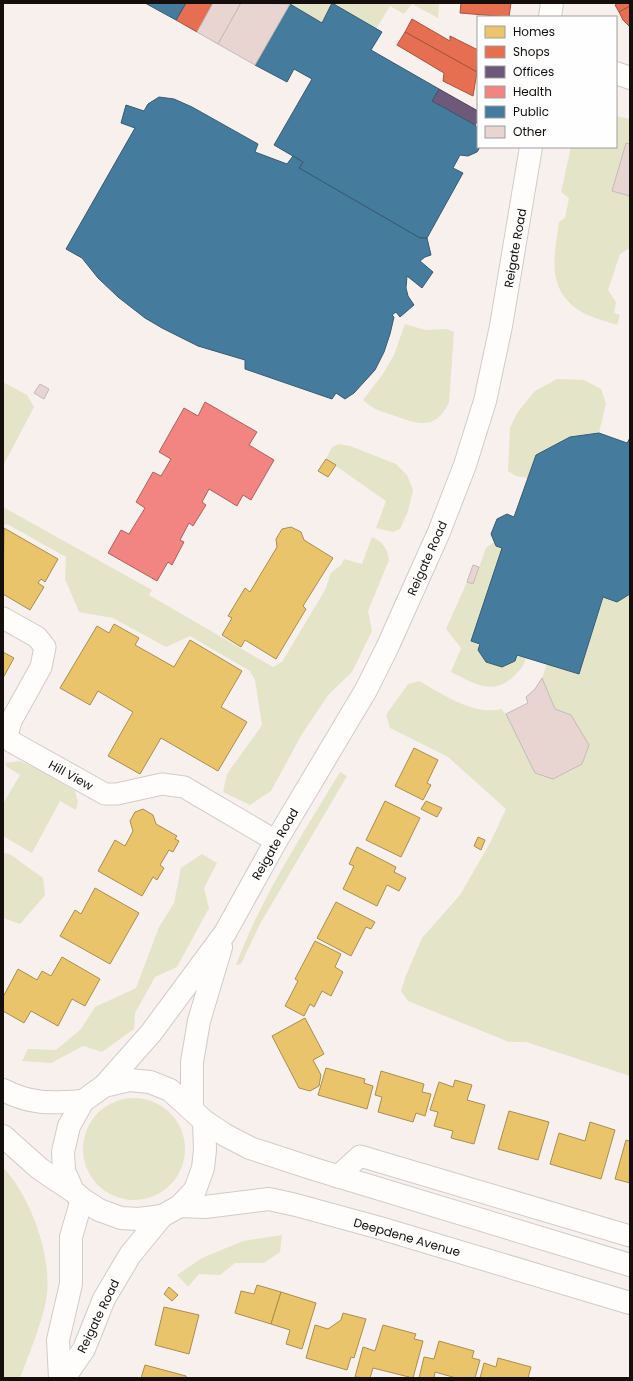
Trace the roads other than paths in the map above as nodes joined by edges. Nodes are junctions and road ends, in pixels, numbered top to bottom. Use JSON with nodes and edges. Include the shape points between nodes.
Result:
{"nodes":[{"id":1,"x":552,"y":3,"type":"edge"},
{"id":2,"x":550,"y":16,"type":"edge"},
{"id":3,"x":617,"y":73,"type":"edge"},
{"id":4,"x":630,"y":78,"type":"edge"},
{"id":5,"x":531,"y":148,"type":"edge"},
{"id":6,"x":3,"y":618,"type":"edge"},
{"id":7,"x":276,"y":841,"type":"junction"},
{"id":8,"x":225,"y":933,"type":"junction"},
{"id":9,"x":104,"y":1086,"type":"junction"},
{"id":10,"x":3,"y":1090,"type":"edge"},
{"id":11,"x":83,"y":1101,"type":"junction"},
{"id":12,"x":198,"y":1114,"type":"junction"},
{"id":13,"x":3,"y":1136,"type":"edge"},
{"id":14,"x":337,"y":1177,"type":"junction"},
{"id":15,"x":77,"y":1195,"type":"junction"},
{"id":16,"x":171,"y":1211,"type":"junction"},
{"id":17,"x":630,"y":1236,"type":"edge"},
{"id":18,"x":630,"y":1266,"type":"edge"},
{"id":19,"x":630,"y":1303,"type":"edge"},
{"id":20,"x":60,"y":1378,"type":"edge"},
{"id":21,"x":64,"y":1378,"type":"edge"}],
"edges":[{"from":1,"to":2,"type":"main road"},
{"from":3,"to":4,"type":"main road"},
{"from":5,"to":7,"type":"main road","name":"Reigate Road","via":[[501,326],[485,402],[465,465],[439,532],[366,690]]},
{"from":6,"to":7,"type":"street","name":"Hill View","via":[[37,637],[45,647],[41,667],[11,721],[7,735],[12,742],[104,794],[117,794],[162,784],[184,787]]},
{"from":7,"to":8,"type":"main road","name":"Reigate Road"},
{"from":8,"to":9,"type":"main road","name":"Reigate Road","via":[[151,1033]]},
{"from":8,"to":12,"type":"main road","name":"Reigate Road","via":[[199,1021],[192,1062]]},
{"from":9,"to":11,"type":"main road"},
{"from":9,"to":12,"type":"main road","via":[[129,1080],[150,1082],[170,1090]]},
{"from":10,"to":11,"type":"main road","via":[[27,1100],[50,1103]]},
{"from":11,"to":15,"type":"main road","via":[[68,1126],[62,1152],[64,1171]]},
{"from":12,"to":14,"type":"main road","via":[[225,1135],[250,1148]]},
{"from":12,"to":16,"type":"main road","via":[[205,1150],[203,1168],[195,1190]]},
{"from":13,"to":15,"type":"main road","via":[[40,1169]]},
{"from":14,"to":17,"type":"street","via":[[360,1156]]},
{"from":14,"to":18,"type":"main road"},
{"from":15,"to":16,"type":"main road","via":[[99,1210],[121,1218],[139,1219]]},
{"from":15,"to":20,"type":"main road","name":"Reigate Road","via":[[71,1237],[71,1284],[58,1340]]},
{"from":16,"to":19,"type":"main road","name":"Deepdene Avenue","via":[[269,1199],[380,1228]]},
{"from":16,"to":21,"type":"main road","name":"Reigate Road","via":[[130,1256],[104,1299],[84,1349]]}]}
